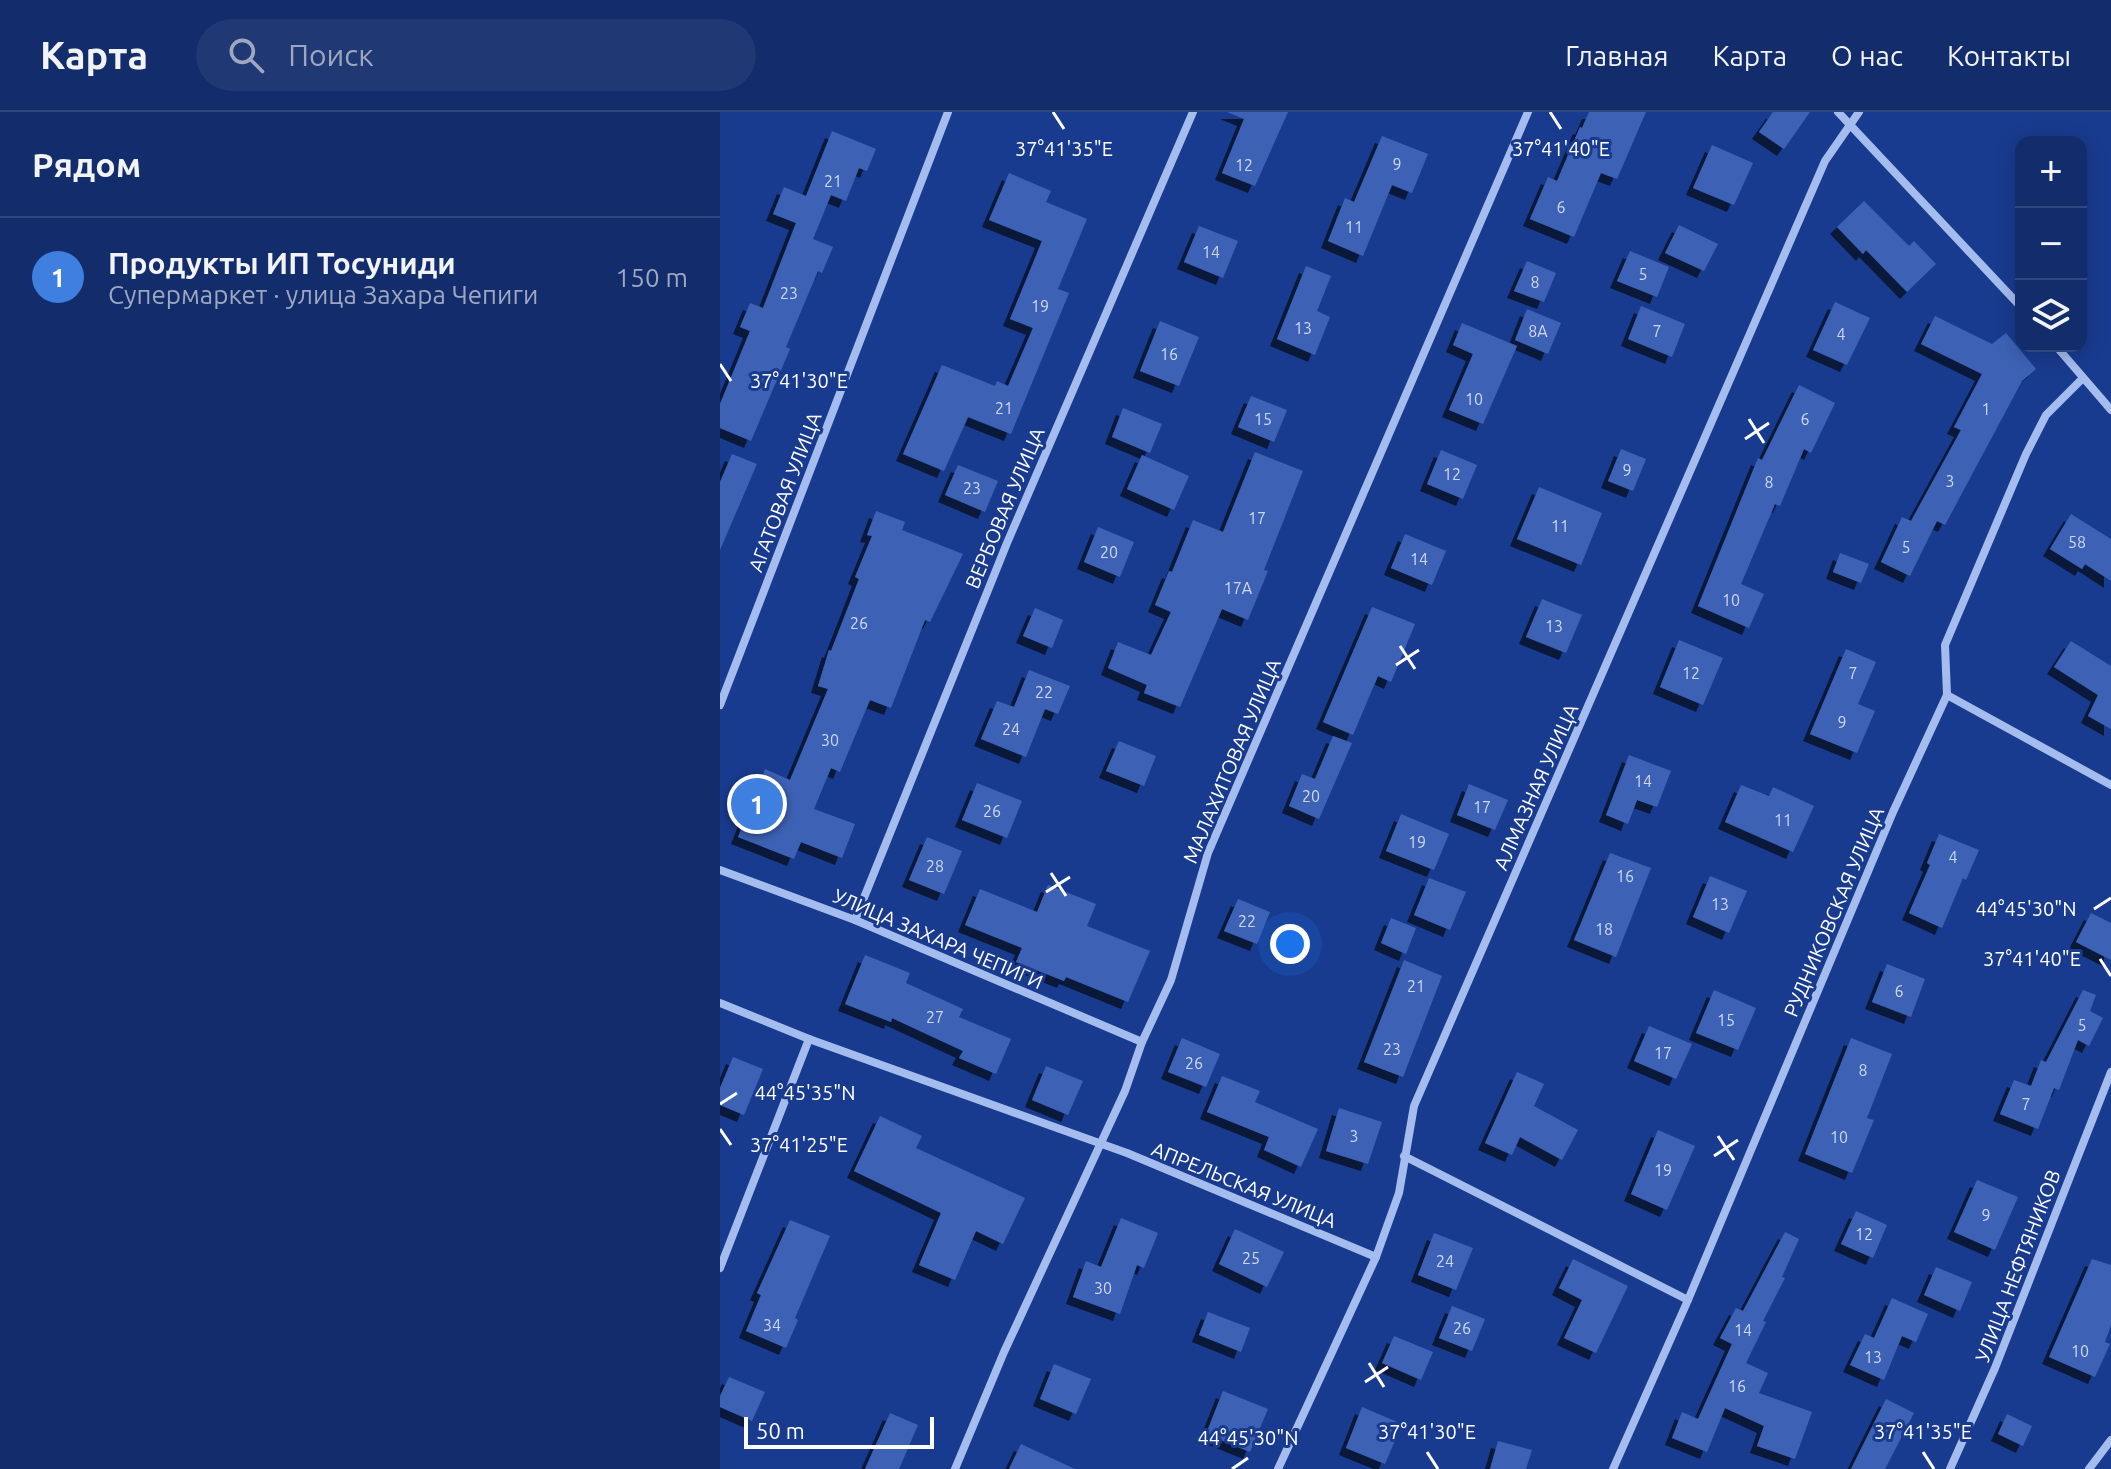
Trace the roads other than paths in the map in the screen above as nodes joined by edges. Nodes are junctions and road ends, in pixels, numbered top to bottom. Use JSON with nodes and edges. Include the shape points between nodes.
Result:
{"nodes":[{"id":1,"x":948,"y":112,"type":"edge"},
{"id":2,"x":1193,"y":112,"type":"edge"},
{"id":3,"x":1528,"y":112,"type":"edge"},
{"id":4,"x":1838,"y":112,"type":"edge"},
{"id":5,"x":1859,"y":112,"type":"edge"},
{"id":6,"x":1849,"y":127,"type":"junction"},
{"id":7,"x":2015,"y":301,"type":"edge"},
{"id":8,"x":2061,"y":352,"type":"edge"},
{"id":9,"x":2083,"y":378,"type":"junction"},
{"id":10,"x":2110,"y":405,"type":"edge"},
{"id":11,"x":1947,"y":695,"type":"junction"},
{"id":12,"x":720,"y":705,"type":"edge"},
{"id":13,"x":2111,"y":785,"type":"edge"},
{"id":14,"x":720,"y":870,"type":"edge"},
{"id":15,"x":855,"y":920,"type":"junction"},
{"id":16,"x":720,"y":1003,"type":"edge"},
{"id":17,"x":809,"y":1039,"type":"junction"},
{"id":18,"x":1142,"y":1042,"type":"junction"},
{"id":19,"x":2111,"y":1072,"type":"edge"},
{"id":20,"x":1099,"y":1144,"type":"junction"},
{"id":21,"x":1404,"y":1156,"type":"junction"},
{"id":22,"x":1376,"y":1257,"type":"junction"},
{"id":23,"x":720,"y":1268,"type":"edge"},
{"id":24,"x":1688,"y":1300,"type":"junction"},
{"id":25,"x":2111,"y":1440,"type":"edge"},
{"id":26,"x":955,"y":1469,"type":"edge"},
{"id":27,"x":1278,"y":1469,"type":"edge"},
{"id":28,"x":1613,"y":1469,"type":"edge"},
{"id":29,"x":1950,"y":1469,"type":"edge"},
{"id":30,"x":2089,"y":1469,"type":"edge"}],
"edges":[{"from":1,"to":12,"type":"street","name":"АГАТОВАЯ УЛИЦА"},
{"from":2,"to":15,"type":"street","name":"ВЕРБОВАЯ УЛИЦА","via":[[1007,543]]},
{"from":3,"to":18,"type":"street","name":"МАЛАХИТОВАЯ УЛИЦА","via":[[1208,853],[1171,980]]},
{"from":4,"to":6,"type":"street"},
{"from":5,"to":6,"type":"street","name":"АЛМАЗНАЯ УЛИЦА"},
{"from":6,"to":7,"type":"street"},
{"from":6,"to":21,"type":"street","name":"АЛМАЗНАЯ УЛИЦА","via":[[1825,161],[1433,1062],[1414,1106]]},
{"from":8,"to":9,"type":"street"},
{"from":9,"to":10,"type":"street"},
{"from":9,"to":11,"type":"street","name":"РУДНИКОВСКАЯ УЛИЦА","via":[[2046,415],[2026,454],[1945,645]]},
{"from":11,"to":13,"type":"street"},
{"from":11,"to":24,"type":"street","name":"РУДНИКОВСКАЯ УЛИЦА"},
{"from":14,"to":15,"type":"street","name":"УЛИЦА ЗАХАРА ЧЕПИГИ"},
{"from":15,"to":18,"type":"street","name":"УЛИЦА ЗАХАРА ЧЕПИГИ"},
{"from":16,"to":17,"type":"street","name":"АПРЕЛЬСКАЯ УЛИЦА"},
{"from":17,"to":20,"type":"street","name":"АПРЕЛЬСКАЯ УЛИЦА"},
{"from":17,"to":23,"type":"street"},
{"from":18,"to":20,"type":"street","name":"МАЛАХИТОВАЯ УЛИЦА"},
{"from":19,"to":29,"type":"street","name":"УЛИЦА НЕФТЯНИКОВ"},
{"from":20,"to":22,"type":"street","name":"АПРЕЛЬСКАЯ УЛИЦА"},
{"from":20,"to":26,"type":"street","name":"МАЛАХИТОВАЯ УЛИЦА"},
{"from":21,"to":22,"type":"street","name":"АЛМАЗНАЯ УЛИЦА","via":[[1399,1193]]},
{"from":21,"to":24,"type":"street"},
{"from":22,"to":27,"type":"street","name":"АЛМАЗНАЯ УЛИЦА"},
{"from":24,"to":28,"type":"street","name":"РУДНИКОВСКАЯ УЛИЦА"},
{"from":25,"to":30,"type":"street"}]}
